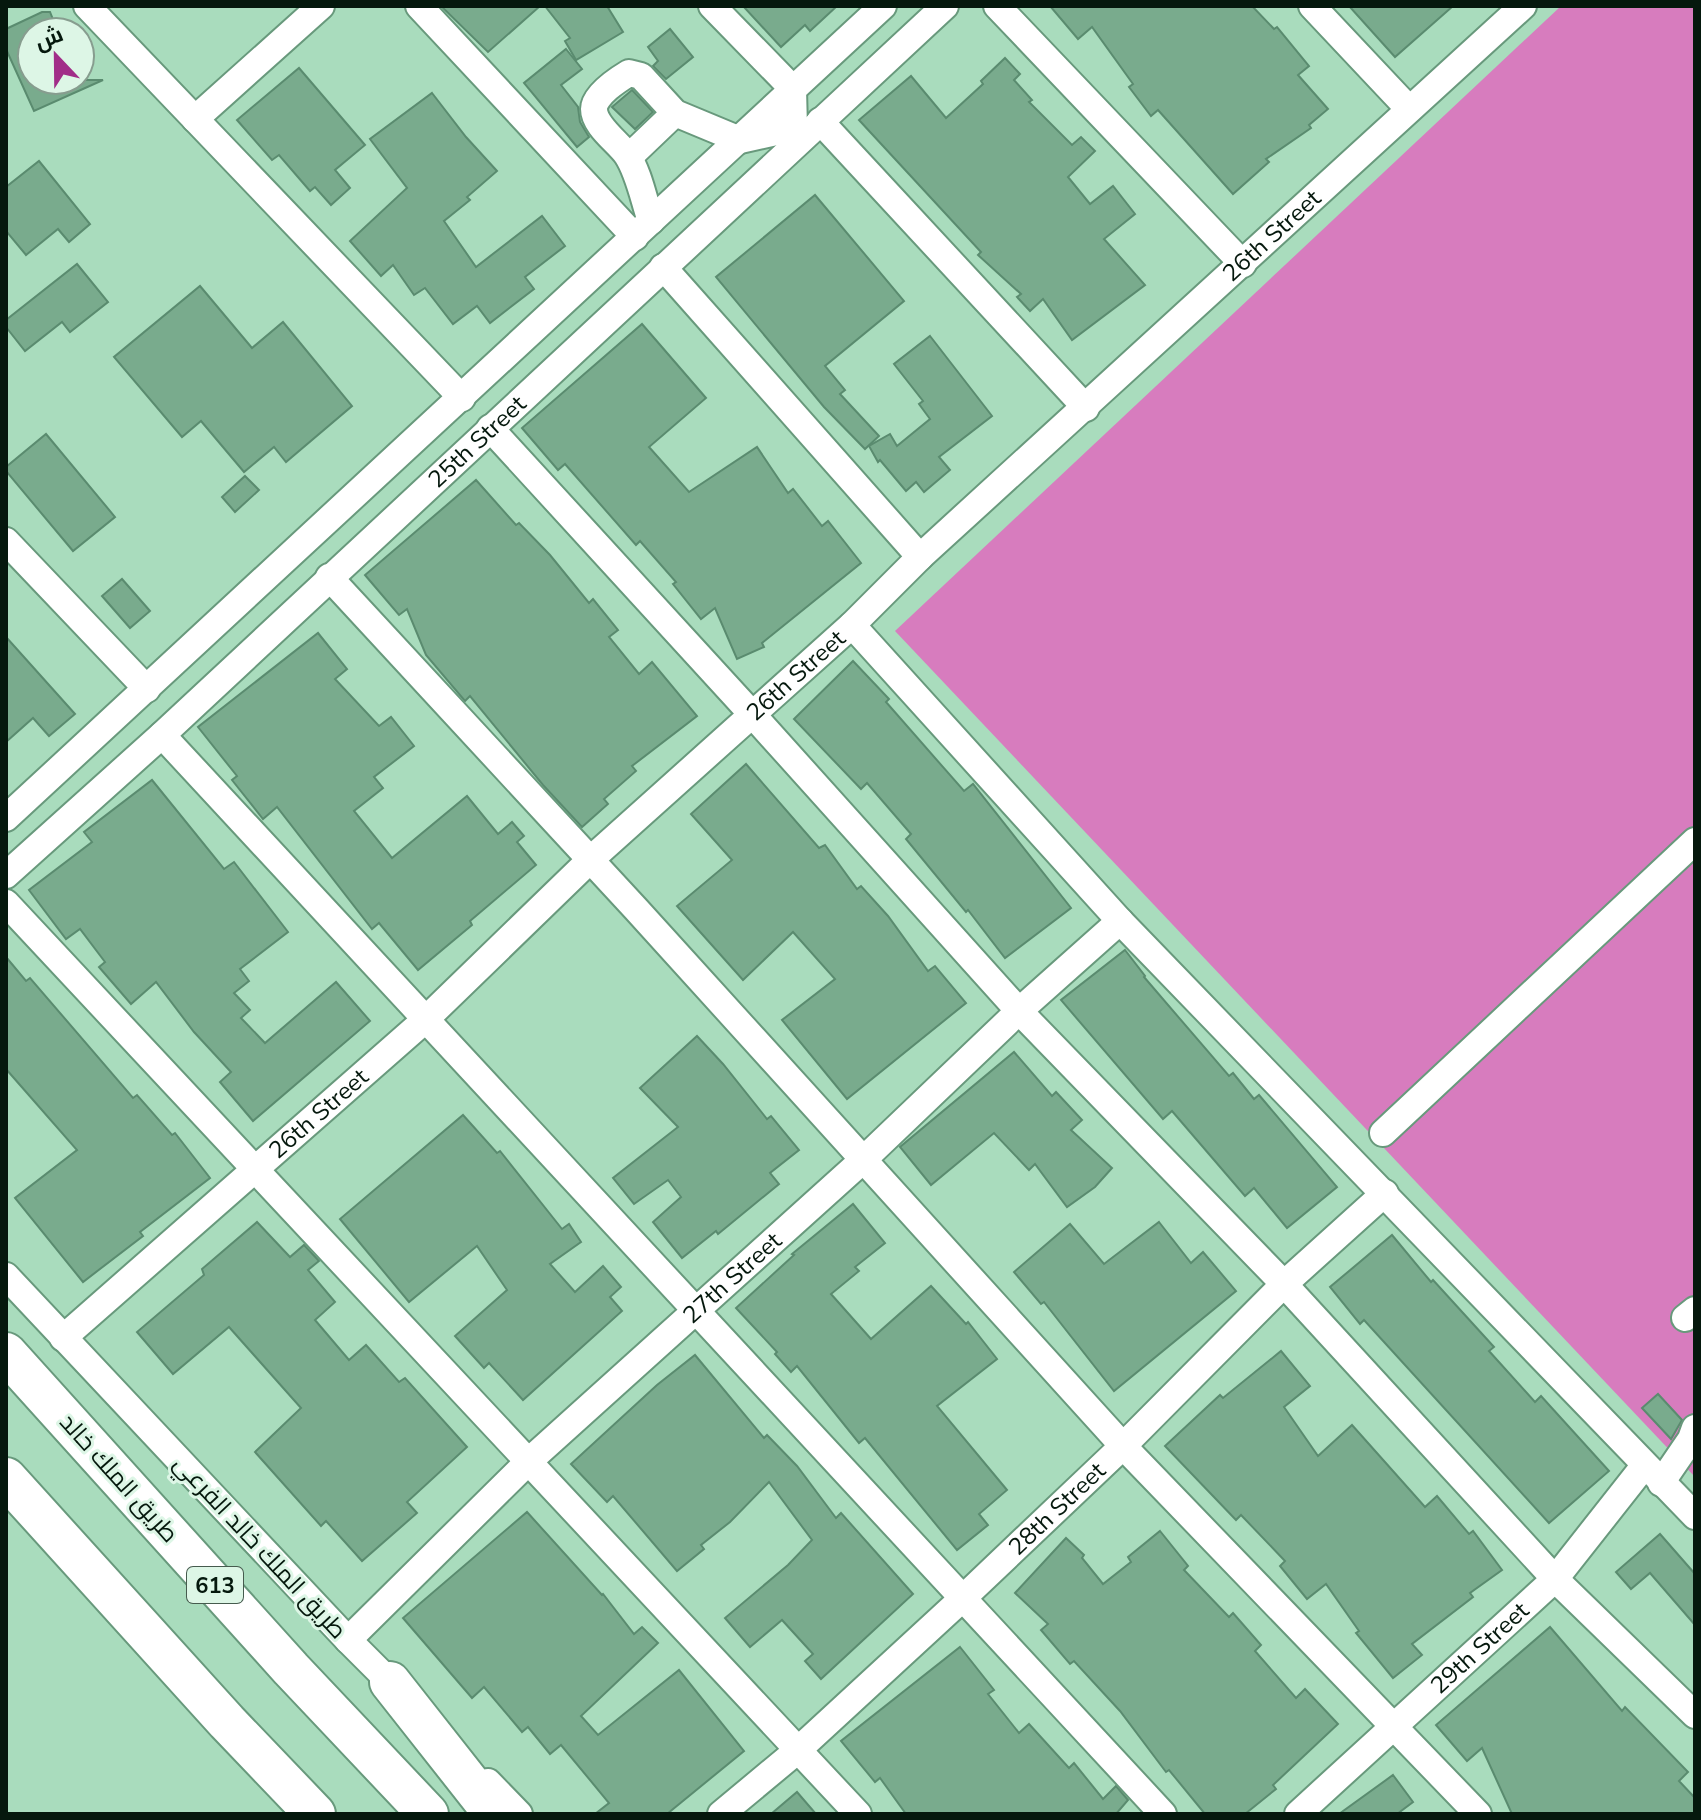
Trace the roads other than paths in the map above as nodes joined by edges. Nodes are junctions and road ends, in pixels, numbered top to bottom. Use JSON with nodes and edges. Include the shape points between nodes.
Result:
{"nodes":[{"id":1,"x":87,"y":6,"type":"edge"},
{"id":2,"x":321,"y":6,"type":"edge"},
{"id":3,"x":419,"y":6,"type":"edge"},
{"id":4,"x":712,"y":6,"type":"edge"},
{"id":5,"x":883,"y":6,"type":"edge"},
{"id":6,"x":945,"y":6,"type":"edge"},
{"id":7,"x":997,"y":6,"type":"edge"},
{"id":8,"x":1312,"y":6,"type":"edge"},
{"id":9,"x":1523,"y":6,"type":"edge"},
{"id":10,"x":793,"y":89,"type":"junction"},
{"id":11,"x":1409,"y":109,"type":"junction"},
{"id":12,"x":675,"y":113,"type":"junction"},
{"id":13,"x":195,"y":119,"type":"junction"},
{"id":14,"x":820,"y":121,"type":"junction"},
{"id":15,"x":740,"y":140,"type":"junction"},
{"id":16,"x":629,"y":157,"type":"junction"},
{"id":17,"x":643,"y":229,"type":"junction"},
{"id":18,"x":1243,"y":264,"type":"junction"},
{"id":19,"x":663,"y":267,"type":"junction"},
{"id":20,"x":462,"y":398,"type":"junction"},
{"id":21,"x":1086,"y":408,"type":"junction"},
{"id":22,"x":490,"y":428,"type":"junction"},
{"id":23,"x":6,"y":541,"type":"edge"},
{"id":24,"x":920,"y":557,"type":"junction"},
{"id":25,"x":329,"y":577,"type":"junction"},
{"id":26,"x":852,"y":625,"type":"junction"},
{"id":27,"x":147,"y":689,"type":"junction"},
{"id":28,"x":751,"y":713,"type":"junction"},
{"id":29,"x":162,"y":735,"type":"junction"},
{"id":30,"x":6,"y":818,"type":"edge"},
{"id":31,"x":1695,"y":841,"type":"edge"},
{"id":32,"x":590,"y":860,"type":"junction"},
{"id":33,"x":6,"y":875,"type":"edge"},
{"id":34,"x":6,"y":903,"type":"edge"},
{"id":35,"x":1120,"y":921,"type":"junction"},
{"id":36,"x":1019,"y":1011,"type":"junction"},
{"id":37,"x":425,"y":1020,"type":"junction"},
{"id":38,"x":1383,"y":1133,"type":"dead end"},
{"id":39,"x":863,"y":1160,"type":"junction"},
{"id":40,"x":256,"y":1170,"type":"junction"},
{"id":41,"x":1385,"y":1193,"type":"junction"},
{"id":42,"x":6,"y":1276,"type":"edge"},
{"id":43,"x":1284,"y":1284,"type":"junction"},
{"id":44,"x":695,"y":1311,"type":"junction"},
{"id":45,"x":63,"y":1338,"type":"junction"},
{"id":46,"x":6,"y":1353,"type":"edge"},
{"id":47,"x":1695,"y":1428,"type":"edge"},
{"id":48,"x":1123,"y":1446,"type":"junction"},
{"id":49,"x":529,"y":1461,"type":"junction"},
{"id":50,"x":1688,"y":1461,"type":"edge"},
{"id":51,"x":1653,"y":1474,"type":"junction"},
{"id":52,"x":6,"y":1478,"type":"edge"},
{"id":53,"x":1695,"y":1516,"type":"edge"},
{"id":54,"x":1555,"y":1579,"type":"junction"},
{"id":55,"x":963,"y":1598,"type":"junction"},
{"id":56,"x":348,"y":1640,"type":"junction"},
{"id":57,"x":390,"y":1682,"type":"junction"},
{"id":58,"x":1695,"y":1715,"type":"edge"},
{"id":59,"x":1392,"y":1726,"type":"junction"},
{"id":60,"x":798,"y":1750,"type":"junction"},
{"id":61,"x":315,"y":1814,"type":"edge"},
{"id":62,"x":428,"y":1814,"type":"edge"},
{"id":63,"x":494,"y":1814,"type":"edge"},
{"id":64,"x":519,"y":1814,"type":"edge"},
{"id":65,"x":721,"y":1814,"type":"edge"},
{"id":66,"x":858,"y":1814,"type":"edge"},
{"id":67,"x":1163,"y":1814,"type":"edge"},
{"id":68,"x":1298,"y":1814,"type":"edge"},
{"id":69,"x":1478,"y":1814,"type":"edge"}],
"edges":[{"from":1,"to":13,"type":"street"},
{"from":2,"to":13,"type":"street"},
{"from":3,"to":17,"type":"street"},
{"from":4,"to":10,"type":"street"},
{"from":5,"to":10,"type":"street","name":"25th Street"},
{"from":6,"to":14,"type":"street","name":"25th Street"},
{"from":7,"to":18,"type":"street"},
{"from":8,"to":11,"type":"street"},
{"from":9,"to":11,"type":"street","name":"26th Street"},
{"from":10,"to":15,"type":"street","name":"25th Street"},
{"from":11,"to":18,"type":"street","name":"26th Street"},
{"from":12,"to":15,"type":"street"},
{"from":12,"to":16,"type":"street"},
{"from":12,"to":16,"type":"street","via":[[641,76],[629,73],[596,101],[597,119]]},
{"from":13,"to":20,"type":"street"},
{"from":14,"to":19,"type":"street","name":"25th Street"},
{"from":14,"to":21,"type":"street"},
{"from":15,"to":17,"type":"street","name":"25th Street"},
{"from":16,"to":17,"type":"street"},
{"from":17,"to":20,"type":"street","name":"25th Street"},
{"from":18,"to":21,"type":"street","name":"26th Street"},
{"from":19,"to":22,"type":"street","name":"25th Street"},
{"from":19,"to":24,"type":"street"},
{"from":20,"to":27,"type":"street","name":"25th Street"},
{"from":21,"to":24,"type":"street","name":"26th Street"},
{"from":22,"to":25,"type":"street","name":"25th Street"},
{"from":22,"to":28,"type":"street"},
{"from":23,"to":27,"type":"street"},
{"from":24,"to":26,"type":"street","name":"26th Street"},
{"from":25,"to":29,"type":"street","name":"25th Street"},
{"from":25,"to":32,"type":"street"},
{"from":26,"to":28,"type":"street","name":"26th Street"},
{"from":26,"to":35,"type":"street"},
{"from":27,"to":30,"type":"street","name":"25th Street"},
{"from":28,"to":32,"type":"street","name":"26th Street"},
{"from":28,"to":36,"type":"street"},
{"from":29,"to":33,"type":"street","name":"25th Street"},
{"from":29,"to":37,"type":"street"},
{"from":31,"to":38,"type":"street"},
{"from":32,"to":37,"type":"street","name":"26th Street"},
{"from":32,"to":39,"type":"street"},
{"from":34,"to":40,"type":"street"},
{"from":35,"to":36,"type":"street","name":"27th Street"},
{"from":35,"to":41,"type":"street"},
{"from":36,"to":39,"type":"street","name":"27th Street"},
{"from":36,"to":43,"type":"street"},
{"from":37,"to":40,"type":"street","name":"26th Street"},
{"from":37,"to":44,"type":"street"},
{"from":39,"to":44,"type":"street","name":"27th Street"},
{"from":39,"to":48,"type":"street"},
{"from":40,"to":45,"type":"street","name":"26th Street"},
{"from":40,"to":49,"type":"street"},
{"from":41,"to":43,"type":"street","name":"28th Street"},
{"from":41,"to":51,"type":"street"},
{"from":42,"to":45,"type":"street","name":"طريق الملك خالد الفرعي"},
{"from":43,"to":48,"type":"street","name":"28th Street"},
{"from":43,"to":54,"type":"street"},
{"from":44,"to":49,"type":"street","name":"27th Street"},
{"from":44,"to":55,"type":"street"},
{"from":45,"to":56,"type":"street","name":"طريق الملك خالد الفرعي"},
{"from":46,"to":62,"type":"highway","name":"طريق الملك خالد","number":"613"},
{"from":47,"to":50,"type":"street","name":"29th Street"},
{"from":48,"to":55,"type":"street","name":"28th Street"},
{"from":48,"to":59,"type":"street"},
{"from":49,"to":56,"type":"street","name":"27th Street"},
{"from":49,"to":60,"type":"street"},
{"from":50,"to":51,"type":"street","name":"29th Street"},
{"from":51,"to":53,"type":"street"},
{"from":51,"to":54,"type":"street","name":"29th Street"},
{"from":52,"to":61,"type":"highway"},
{"from":54,"to":58,"type":"street"},
{"from":54,"to":59,"type":"street","name":"29th Street"},
{"from":55,"to":60,"type":"street","name":"28th Street"},
{"from":55,"to":67,"type":"street"},
{"from":56,"to":57,"type":"street","name":"طريق الملك خالد الفرعي"},
{"from":57,"to":63,"type":"highway"},
{"from":57,"to":64,"type":"street","name":"طريق الملك خالد الفرعي"},
{"from":59,"to":68,"type":"street","name":"29th Street"},
{"from":59,"to":69,"type":"street"},
{"from":60,"to":65,"type":"street","name":"28th Street"},
{"from":60,"to":66,"type":"street"}]}
